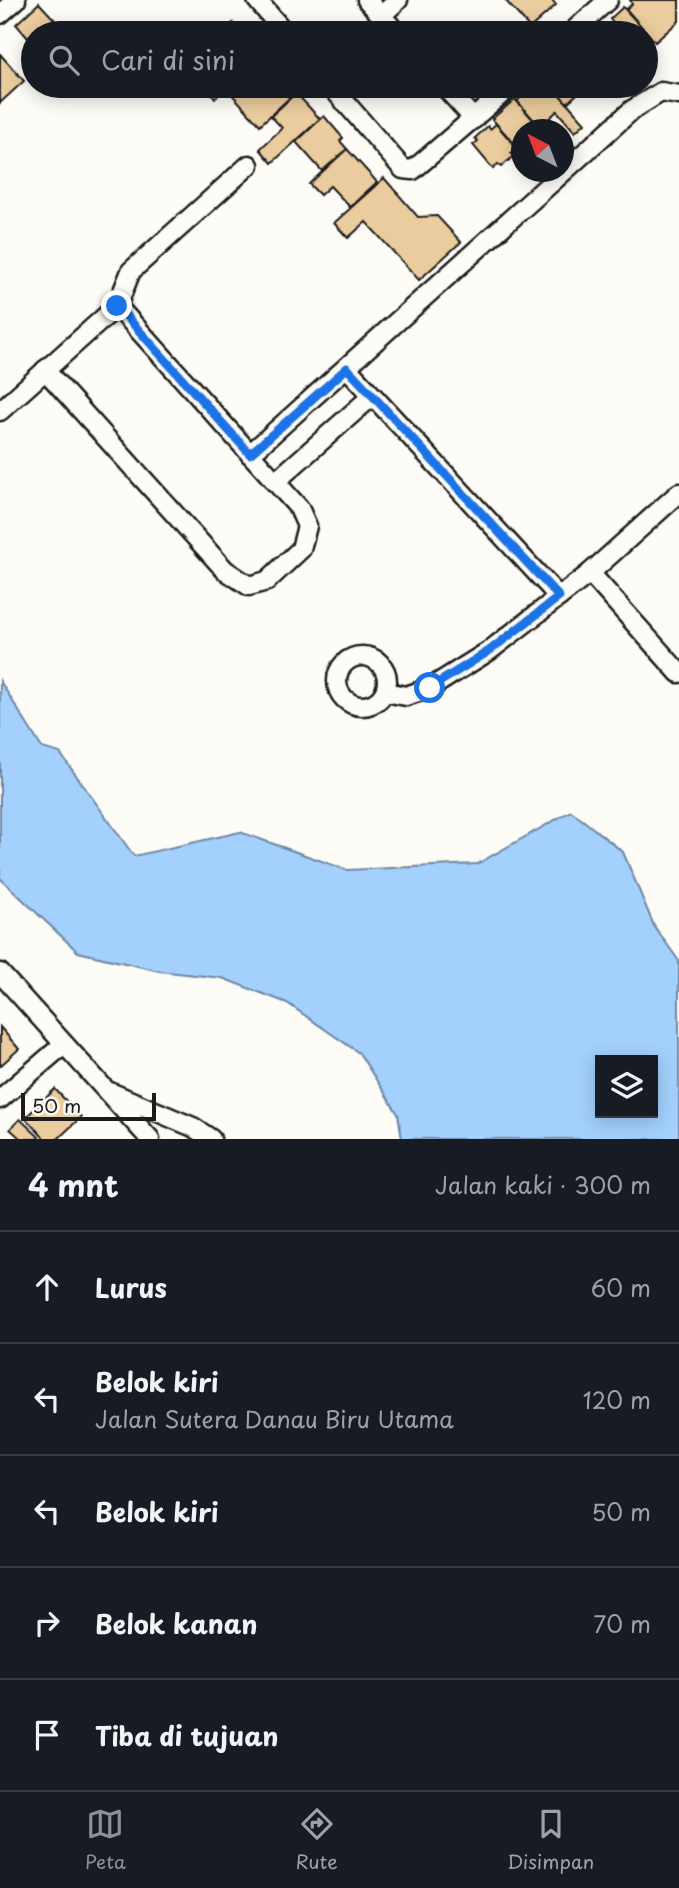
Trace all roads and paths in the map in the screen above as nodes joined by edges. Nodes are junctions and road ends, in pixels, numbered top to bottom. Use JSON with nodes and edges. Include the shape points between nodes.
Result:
{"nodes":[{"id":1,"x":16,"y":0,"type":"edge"},
{"id":2,"x":257,"y":0,"type":"edge"},
{"id":3,"x":367,"y":0,"type":"edge"},
{"id":4,"x":398,"y":0,"type":"edge"},
{"id":5,"x":608,"y":0,"type":"edge"},
{"id":6,"x":0,"y":14,"type":"edge"},
{"id":7,"x":381,"y":16,"type":"junction"},
{"id":8,"x":275,"y":21,"type":"edge"},
{"id":9,"x":386,"y":21,"type":"edge"},
{"id":10,"x":584,"y":21,"type":"edge"},
{"id":11,"x":658,"y":94,"type":"edge"},
{"id":12,"x":679,"y":95,"type":"edge"},
{"id":13,"x":341,"y":98,"type":"edge"},
{"id":14,"x":455,"y":98,"type":"edge"},
{"id":15,"x":498,"y":98,"type":"edge"},
{"id":16,"x":651,"y":98,"type":"edge"},
{"id":17,"x":474,"y":119,"type":"junction"},
{"id":18,"x":249,"y":165,"type":"dead end"},
{"id":19,"x":117,"y":306,"type":"junction"},
{"id":20,"x":347,"y":368,"type":"junction"},
{"id":21,"x":46,"y":370,"type":"junction"},
{"id":22,"x":372,"y":396,"type":"junction"},
{"id":23,"x":0,"y":411,"type":"edge"},
{"id":24,"x":250,"y":454,"type":"junction"},
{"id":25,"x":275,"y":482,"type":"junction"},
{"id":26,"x":679,"y":493,"type":"edge"},
{"id":27,"x":590,"y":572,"type":"junction"},
{"id":28,"x":559,"y":597,"type":"junction"},
{"id":29,"x":679,"y":673,"type":"edge"},
{"id":30,"x":385,"y":692,"type":"dead end"},
{"id":31,"x":0,"y":973,"type":"edge"},
{"id":32,"x":63,"y":1045,"type":"junction"},
{"id":33,"x":105,"y":1090,"type":"junction"},
{"id":34,"x":0,"y":1099,"type":"edge"},
{"id":35,"x":150,"y":1139,"type":"edge"},
{"id":36,"x":211,"y":1139,"type":"edge"}],
"edges":[{"from":1,"to":6,"type":"street"},
{"from":2,"to":8,"type":"street"},
{"from":3,"to":7,"type":"street"},
{"from":4,"to":7,"type":"street"},
{"from":5,"to":10,"type":"street"},
{"from":7,"to":9,"type":"street"},
{"from":11,"to":12,"type":"street"},
{"from":13,"to":17,"type":"street","via":[[403,169],[414,170]]},
{"from":14,"to":17,"type":"street"},
{"from":15,"to":17,"type":"street"},
{"from":16,"to":20,"type":"street","via":[[632,110]]},
{"from":18,"to":19,"type":"street","via":[[131,271]]},
{"from":19,"to":21,"type":"street"},
{"from":19,"to":24,"type":"street"},
{"from":20,"to":22,"type":"street"},
{"from":20,"to":24,"type":"street"},
{"from":21,"to":23,"type":"street"},
{"from":21,"to":25,"type":"street","via":[[226,570],[249,586],[267,581],[302,549],[307,526],[299,508]]},
{"from":22,"to":25,"type":"street"},
{"from":22,"to":28,"type":"street"},
{"from":24,"to":25,"type":"street"},
{"from":26,"to":27,"type":"street"},
{"from":27,"to":28,"type":"street"},
{"from":27,"to":29,"type":"street"},
{"from":28,"to":30,"type":"street","via":[[489,651],[430,688],[406,696]]},
{"from":31,"to":32,"type":"street"},
{"from":32,"to":33,"type":"street"},
{"from":32,"to":34,"type":"street"},
{"from":33,"to":35,"type":"street"},
{"from":33,"to":36,"type":"street"}]}
